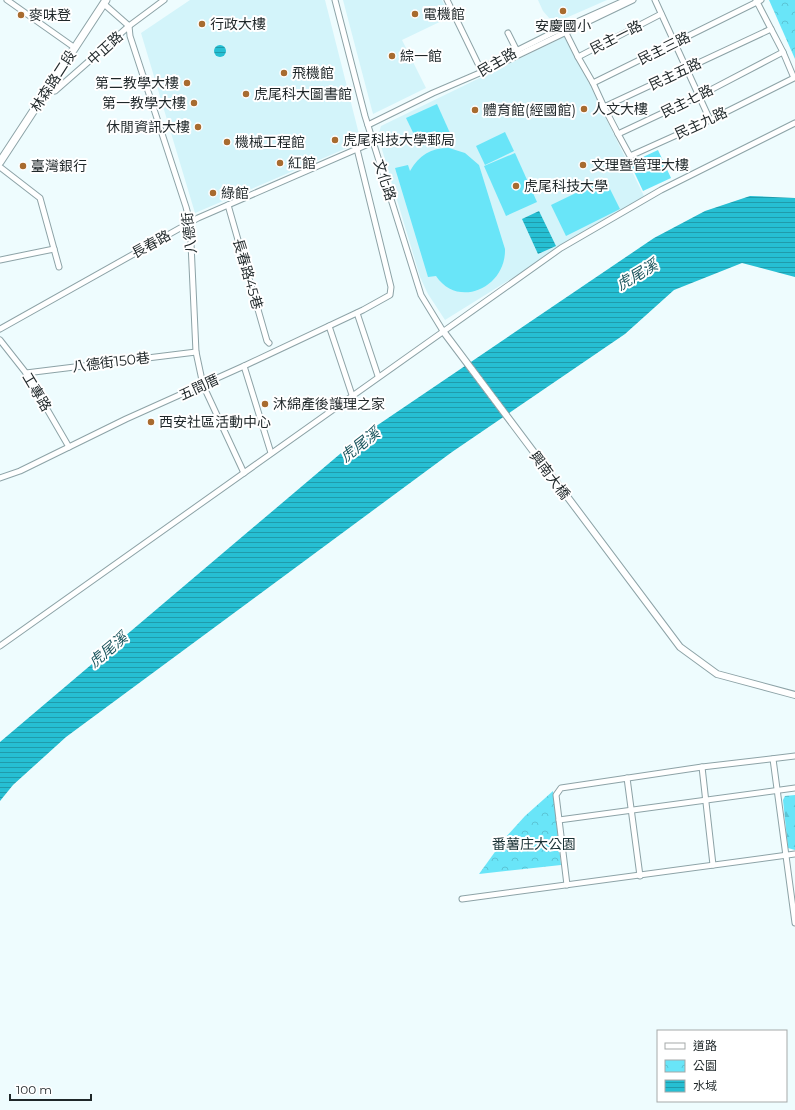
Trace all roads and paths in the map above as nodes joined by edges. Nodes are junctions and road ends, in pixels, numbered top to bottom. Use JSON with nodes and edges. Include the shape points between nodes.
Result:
{"nodes":[{"id":1,"x":7,"y":0,"type":"edge"},
{"id":2,"x":164,"y":0,"type":"edge"},
{"id":3,"x":335,"y":0,"type":"edge"},
{"id":4,"x":447,"y":0,"type":"edge"},
{"id":5,"x":626,"y":0,"type":"edge"},
{"id":6,"x":633,"y":0,"type":"edge"},
{"id":7,"x":655,"y":0,"type":"edge"},
{"id":8,"x":758,"y":1,"type":"edge"},
{"id":9,"x":105,"y":2,"type":"edge"},
{"id":10,"x":661,"y":14,"type":"junction"},
{"id":11,"x":129,"y":26,"type":"junction"},
{"id":12,"x":771,"y":29,"type":"junction"},
{"id":13,"x":564,"y":30,"type":"junction"},
{"id":14,"x":508,"y":33,"type":"dead end"},
{"id":15,"x":675,"y":43,"type":"junction"},
{"id":16,"x":75,"y":48,"type":"junction"},
{"id":17,"x":783,"y":52,"type":"junction"},
{"id":18,"x":518,"y":53,"type":"junction"},
{"id":19,"x":578,"y":57,"type":"junction"},
{"id":20,"x":687,"y":69,"type":"junction"},
{"id":21,"x":482,"y":72,"type":"junction"},
{"id":22,"x":794,"y":78,"type":"edge"},
{"id":23,"x":593,"y":83,"type":"junction"},
{"id":24,"x":46,"y":92,"type":"junction"},
{"id":25,"x":699,"y":96,"type":"junction"},
{"id":26,"x":604,"y":107,"type":"junction"},
{"id":27,"x":710,"y":120,"type":"junction"},
{"id":28,"x":795,"y":123,"type":"edge"},
{"id":29,"x":368,"y":125,"type":"junction"},
{"id":30,"x":618,"y":134,"type":"junction"},
{"id":31,"x":373,"y":142,"type":"junction"},
{"id":32,"x":357,"y":149,"type":"junction"},
{"id":33,"x":0,"y":162,"type":"edge"},
{"id":34,"x":0,"y":167,"type":"edge"},
{"id":35,"x":228,"y":204,"type":"junction"},
{"id":36,"x":190,"y":222,"type":"junction"},
{"id":37,"x":54,"y":249,"type":"junction"},
{"id":38,"x":0,"y":260,"type":"edge"},
{"id":39,"x":59,"y":267,"type":"dead end"},
{"id":40,"x":358,"y":313,"type":"junction"},
{"id":41,"x":329,"y":326,"type":"junction"},
{"id":42,"x":0,"y":329,"type":"edge"},
{"id":43,"x":443,"y":331,"type":"junction"},
{"id":44,"x":0,"y":340,"type":"edge"},
{"id":45,"x":269,"y":343,"type":"dead end"},
{"id":46,"x":196,"y":352,"type":"junction"},
{"id":47,"x":244,"y":366,"type":"junction"},
{"id":48,"x":26,"y":373,"type":"junction"},
{"id":49,"x":378,"y":376,"type":"junction"},
{"id":50,"x":203,"y":385,"type":"junction"},
{"id":51,"x":352,"y":395,"type":"junction"},
{"id":52,"x":69,"y":447,"type":"junction"},
{"id":53,"x":271,"y":453,"type":"junction"},
{"id":54,"x":244,"y":473,"type":"junction"},
{"id":55,"x":0,"y":478,"type":"edge"},
{"id":56,"x":0,"y":646,"type":"edge"},
{"id":57,"x":795,"y":695,"type":"edge"},
{"id":58,"x":795,"y":756,"type":"edge"},
{"id":59,"x":773,"y":759,"type":"junction"},
{"id":60,"x":702,"y":767,"type":"junction"},
{"id":61,"x":627,"y":778,"type":"junction"},
{"id":62,"x":795,"y":788,"type":"edge"},
{"id":63,"x":779,"y":791,"type":"junction"},
{"id":64,"x":706,"y":800,"type":"junction"},
{"id":65,"x":631,"y":811,"type":"junction"},
{"id":66,"x":559,"y":820,"type":"junction"},
{"id":67,"x":795,"y":854,"type":"edge"},
{"id":68,"x":786,"y":855,"type":"junction"},
{"id":69,"x":713,"y":865,"type":"junction"},
{"id":70,"x":640,"y":876,"type":"junction"},
{"id":71,"x":567,"y":884,"type":"junction"},
{"id":72,"x":462,"y":899,"type":"dead end"},
{"id":73,"x":795,"y":923,"type":"edge"}],
"edges":[{"from":1,"to":16,"type":"street"},
{"from":2,"to":11,"type":"street","name":"中正路"},
{"from":3,"to":29,"type":"street","name":"文化路"},
{"from":4,"to":21,"type":"street"},
{"from":5,"to":13,"type":"street","name":"民主路"},
{"from":6,"to":13,"type":"street"},
{"from":7,"to":10,"type":"street"},
{"from":8,"to":12,"type":"street"},
{"from":8,"to":15,"type":"street","name":"民主三路"},
{"from":9,"to":11,"type":"street"},
{"from":9,"to":16,"type":"main road","name":"林森路二段"},
{"from":10,"to":15,"type":"street"},
{"from":10,"to":19,"type":"street","name":"民主一路"},
{"from":11,"to":24,"type":"street","name":"中正路","via":[[55,91]]},
{"from":11,"to":36,"type":"street","name":"八德街","via":[[130,36]]},
{"from":12,"to":17,"type":"street"},
{"from":12,"to":20,"type":"street","name":"民主五路"},
{"from":13,"to":18,"type":"street","name":"民主路"},
{"from":13,"to":19,"type":"street","name":"民主一路"},
{"from":14,"to":18,"type":"street"},
{"from":15,"to":20,"type":"street"},
{"from":15,"to":23,"type":"street","name":"民主三路"},
{"from":16,"to":24,"type":"main road","name":"林森路二段"},
{"from":17,"to":22,"type":"street"},
{"from":17,"to":25,"type":"street","name":"民主七路"},
{"from":18,"to":21,"type":"street","name":"民主路","via":[[490,64]]},
{"from":19,"to":23,"type":"street"},
{"from":20,"to":25,"type":"street"},
{"from":20,"to":26,"type":"street","name":"民主五路"},
{"from":21,"to":29,"type":"street","name":"民主路"},
{"from":22,"to":27,"type":"street","name":"民主九路"},
{"from":23,"to":26,"type":"street"},
{"from":24,"to":33,"type":"main road","name":"林森路二段"},
{"from":25,"to":27,"type":"street"},
{"from":25,"to":30,"type":"street","name":"民主七路"},
{"from":26,"to":30,"type":"street"},
{"from":27,"to":30,"type":"street","name":"民主九路","via":[[630,156]]},
{"from":28,"to":43,"type":"street","via":[[601,223]]},
{"from":29,"to":31,"type":"street","name":"文化路"},
{"from":31,"to":32,"type":"street","name":"長春路"},
{"from":31,"to":43,"type":"street","name":"文化路","via":[[421,295]]},
{"from":32,"to":35,"type":"street","name":"長春路"},
{"from":32,"to":40,"type":"street","name":"文化路","via":[[391,287],[390,295]]},
{"from":34,"to":37,"type":"street","via":[[40,198]]},
{"from":35,"to":36,"type":"street","name":"長春路"},
{"from":35,"to":45,"type":"street","name":"長春路45巷"},
{"from":36,"to":42,"type":"street","name":"長春路"},
{"from":36,"to":46,"type":"street","name":"八德街"},
{"from":37,"to":38,"type":"street"},
{"from":37,"to":39,"type":"street"},
{"from":40,"to":41,"type":"street","name":"文化路"},
{"from":40,"to":49,"type":"street"},
{"from":41,"to":47,"type":"street","name":"五間厝"},
{"from":41,"to":51,"type":"street"},
{"from":43,"to":49,"type":"street"},
{"from":43,"to":57,"type":"street","name":"興南大橋","via":[[680,647],[717,674]]},
{"from":44,"to":48,"type":"street","name":"工專路"},
{"from":46,"to":48,"type":"street","name":"八德街150巷"},
{"from":46,"to":50,"type":"street","name":"八德街"},
{"from":47,"to":50,"type":"street","name":"五間厝"},
{"from":47,"to":53,"type":"street"},
{"from":48,"to":52,"type":"street","name":"工專路"},
{"from":49,"to":51,"type":"street"},
{"from":50,"to":52,"type":"street","name":"五間厝"},
{"from":50,"to":54,"type":"street","name":"八德街"},
{"from":51,"to":53,"type":"street"},
{"from":52,"to":55,"type":"street","name":"五間厝"},
{"from":53,"to":54,"type":"street"},
{"from":54,"to":56,"type":"street"},
{"from":58,"to":59,"type":"street"},
{"from":59,"to":60,"type":"street"},
{"from":59,"to":63,"type":"street"},
{"from":60,"to":61,"type":"street"},
{"from":60,"to":64,"type":"street"},
{"from":61,"to":65,"type":"street"},
{"from":61,"to":66,"type":"street","via":[[561,788],[556,795]]},
{"from":62,"to":63,"type":"street"},
{"from":63,"to":64,"type":"street"},
{"from":63,"to":68,"type":"street"},
{"from":64,"to":65,"type":"street"},
{"from":64,"to":69,"type":"street"},
{"from":65,"to":66,"type":"street"},
{"from":65,"to":70,"type":"street"},
{"from":66,"to":71,"type":"street"},
{"from":67,"to":68,"type":"street"},
{"from":68,"to":69,"type":"street"},
{"from":68,"to":73,"type":"street"},
{"from":69,"to":70,"type":"street"},
{"from":70,"to":71,"type":"street"},
{"from":71,"to":72,"type":"street"}]}
